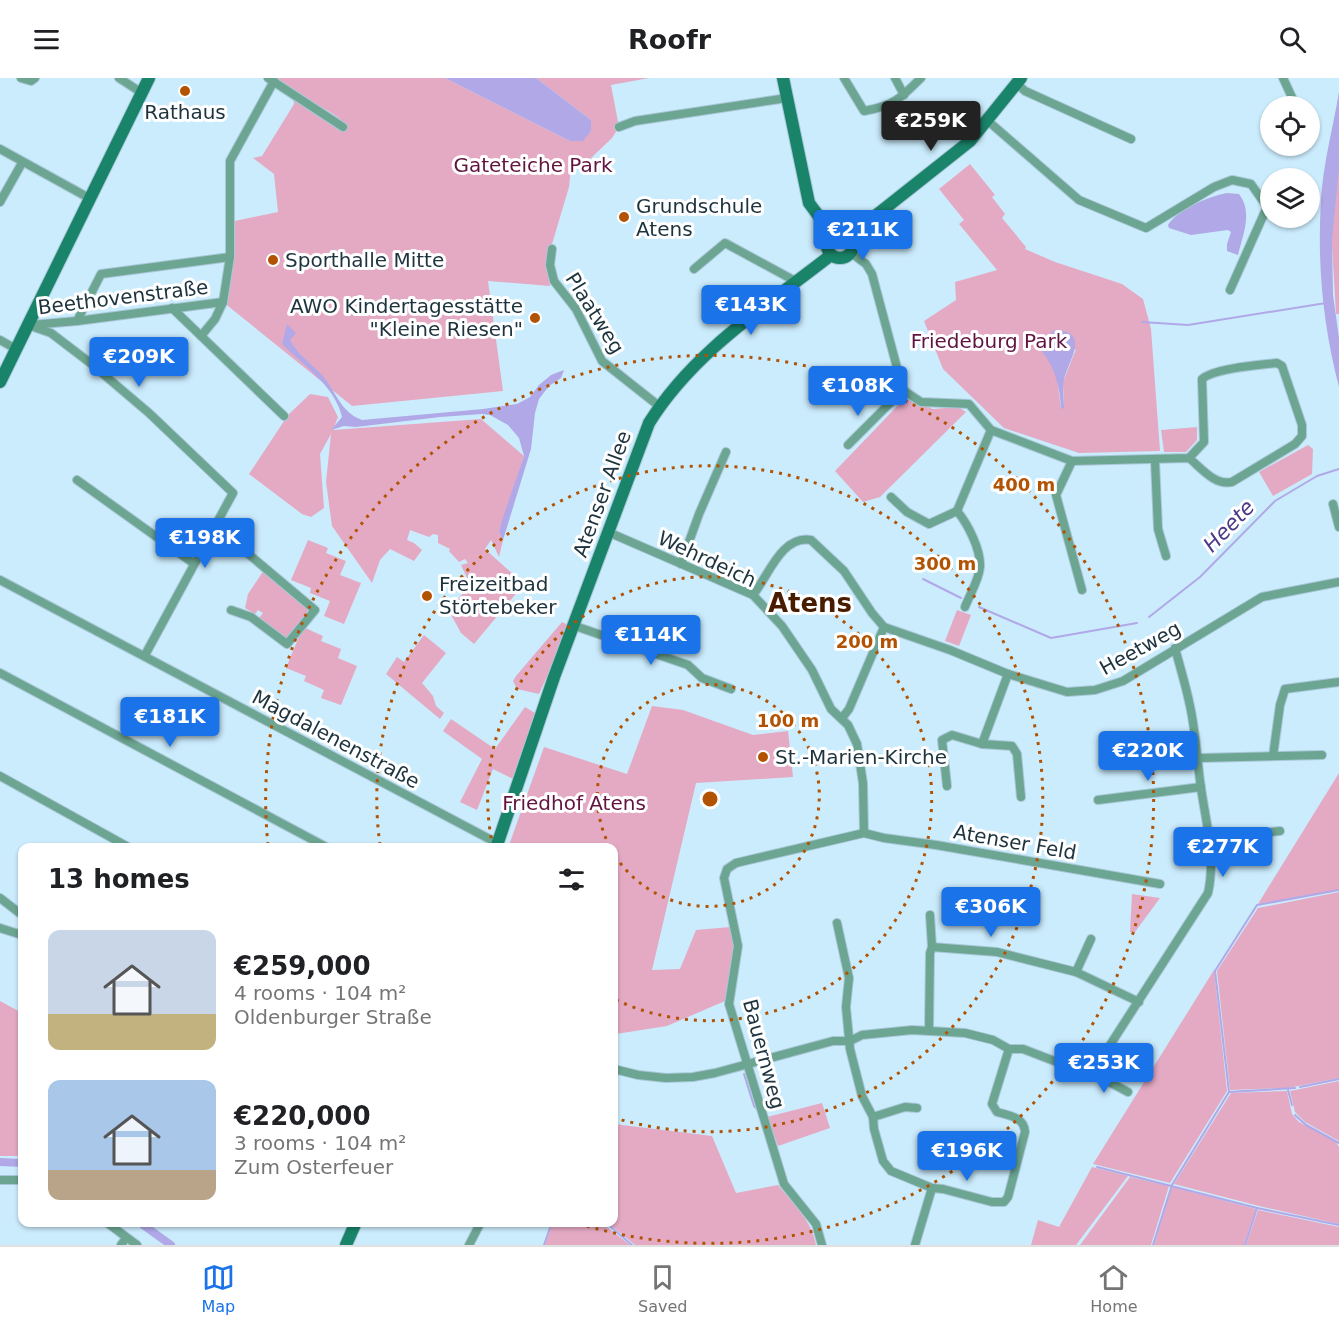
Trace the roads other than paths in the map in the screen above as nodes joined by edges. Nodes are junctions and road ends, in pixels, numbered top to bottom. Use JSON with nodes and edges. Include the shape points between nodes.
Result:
{"nodes":[{"id":1,"x":21,"y":78,"type":"edge"},
{"id":2,"x":119,"y":78,"type":"edge"},
{"id":3,"x":149,"y":78,"type":"edge"},
{"id":4,"x":783,"y":78,"type":"edge"},
{"id":5,"x":844,"y":78,"type":"edge"},
{"id":6,"x":895,"y":78,"type":"edge"},
{"id":7,"x":921,"y":78,"type":"edge"},
{"id":8,"x":1283,"y":78,"type":"edge"},
{"id":9,"x":33,"y":79,"type":"edge"},
{"id":10,"x":271,"y":80,"type":"edge"},
{"id":11,"x":1018,"y":81,"type":"edge"},
{"id":12,"x":142,"y":93,"type":"junction"},
{"id":13,"x":904,"y":95,"type":"junction"},
{"id":14,"x":1291,"y":96,"type":"edge"},
{"id":15,"x":788,"y":98,"type":"junction"},
{"id":16,"x":988,"y":121,"type":"junction"},
{"id":17,"x":343,"y":127,"type":"dead end"},
{"id":18,"x":620,"y":127,"type":"dead end"},
{"id":19,"x":1131,"y":139,"type":"dead end"},
{"id":20,"x":0,"y":149,"type":"edge"},
{"id":21,"x":22,"y":163,"type":"junction"},
{"id":22,"x":89,"y":198,"type":"junction"},
{"id":23,"x":0,"y":202,"type":"edge"},
{"id":24,"x":832,"y":234,"type":"junction"},
{"id":25,"x":850,"y":236,"type":"junction"},
{"id":26,"x":552,"y":249,"type":"dead end"},
{"id":27,"x":851,"y":253,"type":"junction"},
{"id":28,"x":831,"y":255,"type":"junction"},
{"id":29,"x":230,"y":257,"type":"junction"},
{"id":30,"x":694,"y":269,"type":"dead end"},
{"id":31,"x":797,"y":282,"type":"junction"},
{"id":32,"x":1230,"y":290,"type":"dead end"},
{"id":33,"x":223,"y":302,"type":"junction"},
{"id":34,"x":172,"y":308,"type":"junction"},
{"id":35,"x":77,"y":321,"type":"junction"},
{"id":36,"x":28,"y":325,"type":"junction"},
{"id":37,"x":201,"y":336,"type":"junction"},
{"id":38,"x":0,"y":340,"type":"edge"},
{"id":39,"x":16,"y":349,"type":"junction"},
{"id":40,"x":0,"y":382,"type":"edge"},
{"id":41,"x":903,"y":390,"type":"junction"},
{"id":42,"x":659,"y":406,"type":"junction"},
{"id":43,"x":284,"y":416,"type":"dead end"},
{"id":44,"x":991,"y":430,"type":"junction"},
{"id":45,"x":848,"y":445,"type":"dead end"},
{"id":46,"x":726,"y":452,"type":"dead end"},
{"id":47,"x":1189,"y":458,"type":"junction"},
{"id":48,"x":1072,"y":461,"type":"junction"},
{"id":49,"x":1155,"y":461,"type":"junction"},
{"id":50,"x":77,"y":480,"type":"dead end"},
{"id":51,"x":891,"y":497,"type":"dead end"},
{"id":52,"x":1333,"y":504,"type":"dead end"},
{"id":53,"x":957,"y":511,"type":"junction"},
{"id":54,"x":214,"y":525,"type":"junction"},
{"id":55,"x":1339,"y":527,"type":"edge"},
{"id":56,"x":608,"y":532,"type":"junction"},
{"id":57,"x":1166,"y":556,"type":"dead end"},
{"id":58,"x":193,"y":563,"type":"junction"},
{"id":59,"x":681,"y":564,"type":"junction"},
{"id":60,"x":0,"y":580,"type":"edge"},
{"id":61,"x":1339,"y":582,"type":"edge"},
{"id":62,"x":1082,"y":590,"type":"dead end"},
{"id":63,"x":753,"y":596,"type":"junction"},
{"id":64,"x":965,"y":607,"type":"dead end"},
{"id":65,"x":231,"y":610,"type":"dead end"},
{"id":66,"x":575,"y":626,"type":"junction"},
{"id":67,"x":884,"y":627,"type":"junction"},
{"id":68,"x":1175,"y":648,"type":"junction"},
{"id":69,"x":145,"y":655,"type":"junction"},
{"id":70,"x":0,"y":673,"type":"edge"},
{"id":71,"x":1008,"y":674,"type":"junction"},
{"id":72,"x":1339,"y":682,"type":"edge"},
{"id":73,"x":731,"y":689,"type":"dead end"},
{"id":74,"x":842,"y":718,"type":"junction"},
{"id":75,"x":982,"y":744,"type":"junction"},
{"id":76,"x":1322,"y":754,"type":"dead end"},
{"id":77,"x":1273,"y":756,"type":"junction"},
{"id":78,"x":1199,"y":758,"type":"junction"},
{"id":79,"x":0,"y":776,"type":"edge"},
{"id":80,"x":947,"y":786,"type":"dead end"},
{"id":81,"x":1201,"y":787,"type":"junction"},
{"id":82,"x":1021,"y":797,"type":"dead end"},
{"id":83,"x":1098,"y":800,"type":"dead end"},
{"id":84,"x":1280,"y":831,"type":"dead end"},
{"id":85,"x":864,"y":833,"type":"junction"},
{"id":86,"x":1211,"y":838,"type":"junction"},
{"id":87,"x":121,"y":843,"type":"edge"},
{"id":88,"x":319,"y":843,"type":"edge"},
{"id":89,"x":492,"y":843,"type":"edge"},
{"id":90,"x":497,"y":843,"type":"edge"},
{"id":91,"x":1160,"y":884,"type":"dead end"},
{"id":92,"x":0,"y":898,"type":"edge"},
{"id":93,"x":18,"y":912,"type":"edge"},
{"id":94,"x":930,"y":915,"type":"dead end"},
{"id":95,"x":837,"y":923,"type":"dead end"},
{"id":96,"x":0,"y":928,"type":"edge"},
{"id":97,"x":18,"y":934,"type":"edge"},
{"id":98,"x":1091,"y":939,"type":"dead end"},
{"id":99,"x":932,"y":947,"type":"junction"},
{"id":100,"x":1076,"y":972,"type":"junction"},
{"id":101,"x":1139,"y":1002,"type":"junction"},
{"id":102,"x":929,"y":1030,"type":"junction"},
{"id":103,"x":850,"y":1041,"type":"junction"},
{"id":104,"x":1009,"y":1049,"type":"junction"},
{"id":105,"x":747,"y":1064,"type":"junction"},
{"id":106,"x":618,"y":1070,"type":"edge"},
{"id":107,"x":1092,"y":1073,"type":"junction"},
{"id":108,"x":1128,"y":1092,"type":"dead end"},
{"id":109,"x":917,"y":1108,"type":"dead end"},
{"id":110,"x":873,"y":1117,"type":"junction"},
{"id":111,"x":0,"y":1180,"type":"edge"},
{"id":112,"x":18,"y":1180,"type":"edge"},
{"id":113,"x":932,"y":1188,"type":"junction"},
{"id":114,"x":111,"y":1227,"type":"edge"},
{"id":115,"x":354,"y":1227,"type":"edge"},
{"id":116,"x":478,"y":1227,"type":"edge"},
{"id":117,"x":124,"y":1241,"type":"edge"},
{"id":118,"x":137,"y":1245,"type":"edge"},
{"id":119,"x":346,"y":1245,"type":"edge"},
{"id":120,"x":469,"y":1245,"type":"edge"},
{"id":121,"x":822,"y":1245,"type":"edge"},
{"id":122,"x":915,"y":1245,"type":"edge"}],
"edges":[{"from":1,"to":9,"type":"street"},
{"from":2,"to":12,"type":"street"},
{"from":3,"to":12,"type":"street"},
{"from":4,"to":15,"type":"street"},
{"from":5,"to":13,"type":"street","via":[[864,111],[886,107]]},
{"from":6,"to":13,"type":"street"},
{"from":7,"to":13,"type":"street"},
{"from":8,"to":14,"type":"street"},
{"from":10,"to":17,"type":"street"},
{"from":10,"to":29,"type":"street","via":[[230,161]]},
{"from":11,"to":16,"type":"street"},
{"from":11,"to":19,"type":"street","via":[[1025,91]]},
{"from":12,"to":22,"type":"street"},
{"from":15,"to":18,"type":"street","via":[[635,121]]},
{"from":15,"to":24,"type":"street","via":[[809,203]]},
{"from":16,"to":25,"type":"street","via":[[970,141]]},
{"from":16,"to":32,"type":"street","via":[[1079,200],[1146,228],[1214,187],[1232,180],[1251,184],[1267,207]]},
{"from":20,"to":21,"type":"street"},
{"from":21,"to":22,"type":"street"},
{"from":21,"to":23,"type":"street"},
{"from":22,"to":36,"type":"street"},
{"from":24,"to":25,"type":"street","via":[[842,232]]},
{"from":24,"to":28,"type":"street","via":[[826,246]]},
{"from":25,"to":27,"type":"street","via":[[854,245]]},
{"from":26,"to":42,"type":"street","name":"Plaatweg","via":[[554,281],[576,309],[602,361]]},
{"from":27,"to":28,"type":"street","via":[[840,259]]},
{"from":27,"to":41,"type":"street","via":[[872,274]]},
{"from":28,"to":31,"type":"street","name":"Atenser Allee"},
{"from":29,"to":33,"type":"street"},
{"from":29,"to":35,"type":"street","via":[[101,274]]},
{"from":30,"to":31,"type":"street","via":[[725,243]]},
{"from":31,"to":42,"type":"street","name":"Atenser Allee","via":[[711,350]]},
{"from":33,"to":34,"type":"street","name":"Beethovenstraße"},
{"from":33,"to":37,"type":"street"},
{"from":34,"to":35,"type":"street","name":"Beethovenstraße"},
{"from":34,"to":37,"type":"street"},
{"from":35,"to":36,"type":"street","name":"Beethovenstraße"},
{"from":36,"to":39,"type":"street"},
{"from":36,"to":54,"type":"street","via":[[51,333],[89,362],[233,493]]},
{"from":37,"to":43,"type":"street"},
{"from":38,"to":39,"type":"street"},
{"from":39,"to":40,"type":"street"},
{"from":41,"to":44,"type":"street","via":[[921,402],[969,404]]},
{"from":41,"to":45,"type":"street"},
{"from":42,"to":56,"type":"street","name":"Atenser Allee","via":[[642,440]]},
{"from":44,"to":48,"type":"street"},
{"from":44,"to":53,"type":"street"},
{"from":46,"to":59,"type":"street"},
{"from":47,"to":47,"type":"street","via":[[1224,484],[1295,444],[1302,436],[1302,425],[1282,366],[1277,363],[1208,374],[1203,380],[1204,442]]},
{"from":47,"to":49,"type":"street"},
{"from":48,"to":49,"type":"street"},
{"from":48,"to":62,"type":"street","via":[[1056,495]]},
{"from":49,"to":57,"type":"street","via":[[1158,529]]},
{"from":50,"to":58,"type":"street"},
{"from":51,"to":53,"type":"street","via":[[929,524]]},
{"from":52,"to":55,"type":"street"},
{"from":53,"to":64,"type":"street","via":[[977,551],[980,568]]},
{"from":54,"to":58,"type":"street"},
{"from":54,"to":65,"type":"street","via":[[315,610],[287,644],[251,617]]},
{"from":56,"to":59,"type":"street","name":"Wehrdeich"},
{"from":56,"to":66,"type":"street","name":"Atenser Allee"},
{"from":58,"to":69,"type":"street"},
{"from":59,"to":63,"type":"street","name":"Wehrdeich"},
{"from":60,"to":69,"type":"street","name":"Magdalenenstraße"},
{"from":61,"to":68,"type":"street","name":"Heetweg","via":[[1262,597]]},
{"from":63,"to":67,"type":"street","via":[[786,547],[795,541],[811,540],[844,572]]},
{"from":63,"to":74,"type":"street","name":"Wehrdeich","via":[[782,626],[812,670],[831,709]]},
{"from":66,"to":73,"type":"street","via":[[688,665],[702,678]]},
{"from":66,"to":90,"type":"street","name":"Atenser Allee"},
{"from":67,"to":71,"type":"street","name":"Heetweg"},
{"from":67,"to":74,"type":"street"},
{"from":68,"to":71,"type":"street","name":"Heetweg","via":[[1123,681],[1095,690],[1066,692]]},
{"from":68,"to":78,"type":"street"},
{"from":69,"to":89,"type":"street","name":"Magdalenenstraße"},
{"from":70,"to":88,"type":"street"},
{"from":71,"to":75,"type":"street"},
{"from":72,"to":77,"type":"street","via":[[1285,689]]},
{"from":74,"to":85,"type":"street","via":[[857,744],[864,783]]},
{"from":75,"to":80,"type":"street","via":[[952,735],[942,740]]},
{"from":75,"to":82,"type":"street","via":[[1012,746],[1017,754]]},
{"from":76,"to":77,"type":"street"},
{"from":77,"to":78,"type":"street"},
{"from":78,"to":81,"type":"street"},
{"from":79,"to":87,"type":"street"},
{"from":81,"to":83,"type":"street"},
{"from":81,"to":86,"type":"street"},
{"from":84,"to":86,"type":"street"},
{"from":85,"to":91,"type":"street","name":"Atenser Feld"},
{"from":85,"to":105,"type":"street","name":"Bauernweg","via":[[736,863],[727,869],[724,878],[738,946],[729,1004]]},
{"from":86,"to":101,"type":"street","via":[[1208,893]]},
{"from":92,"to":93,"type":"street"},
{"from":94,"to":99,"type":"street"},
{"from":95,"to":103,"type":"street","via":[[849,978],[846,1007]]},
{"from":96,"to":97,"type":"street"},
{"from":98,"to":100,"type":"street"},
{"from":99,"to":100,"type":"street","via":[[998,952]]},
{"from":99,"to":102,"type":"street"},
{"from":100,"to":101,"type":"street"},
{"from":101,"to":107,"type":"street"},
{"from":102,"to":103,"type":"street","via":[[862,1035]]},
{"from":102,"to":104,"type":"street","via":[[965,1033]]},
{"from":103,"to":105,"type":"street","via":[[833,1041]]},
{"from":103,"to":110,"type":"street","via":[[862,1096]]},
{"from":104,"to":107,"type":"street","via":[[1023,1049]]},
{"from":104,"to":113,"type":"street","via":[[992,1104],[996,1112],[1019,1119],[1024,1125],[1008,1197],[999,1203]]},
{"from":105,"to":106,"type":"street","via":[[693,1077],[666,1078]]},
{"from":105,"to":121,"type":"street","name":"Bauernweg","via":[[784,1184],[816,1224]]},
{"from":107,"to":108,"type":"street"},
{"from":109,"to":110,"type":"street","via":[[905,1107]]},
{"from":110,"to":113,"type":"street","via":[[883,1161],[891,1171]]},
{"from":111,"to":112,"type":"street"},
{"from":113,"to":122,"type":"street"},
{"from":114,"to":117,"type":"street"},
{"from":115,"to":119,"type":"street"},
{"from":116,"to":120,"type":"street"},
{"from":117,"to":118,"type":"street"}]}
